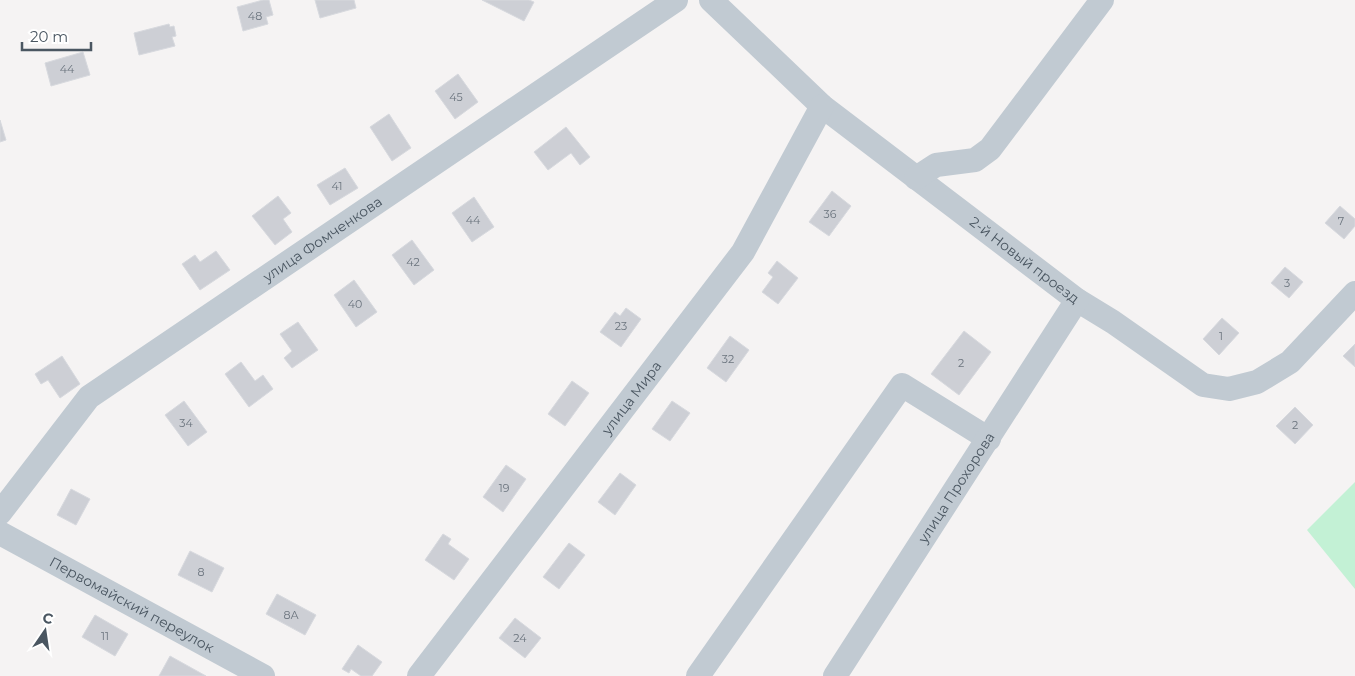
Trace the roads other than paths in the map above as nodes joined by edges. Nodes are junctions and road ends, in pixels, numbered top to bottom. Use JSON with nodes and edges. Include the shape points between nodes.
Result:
{"nodes":[{"id":1,"x":676,"y":0,"type":"edge"},
{"id":2,"x":711,"y":0,"type":"edge"},
{"id":3,"x":1102,"y":0,"type":"edge"},
{"id":4,"x":822,"y":106,"type":"junction"},
{"id":5,"x":916,"y":178,"type":"junction"},
{"id":6,"x":1355,"y":293,"type":"edge"},
{"id":7,"x":1077,"y":300,"type":"junction"},
{"id":8,"x":989,"y":439,"type":"junction"},
{"id":9,"x":0,"y":513,"type":"edge"},
{"id":10,"x":0,"y":533,"type":"edge"},
{"id":11,"x":264,"y":676,"type":"edge"},
{"id":12,"x":420,"y":676,"type":"edge"},
{"id":13,"x":698,"y":676,"type":"edge"},
{"id":14,"x":836,"y":676,"type":"edge"}],
"edges":[{"from":1,"to":9,"type":"street","name":"улица Фомченкова","via":[[89,397]]},
{"from":2,"to":4,"type":"street","name":"2-й Новый проезд"},
{"from":3,"to":5,"type":"street","via":[[990,149],[975,160],[936,166]]},
{"from":4,"to":5,"type":"street","name":"2-й Новый проезд"},
{"from":4,"to":12,"type":"street","name":"улица Мира","via":[[743,252]]},
{"from":5,"to":7,"type":"street","name":"2-й Новый проезд"},
{"from":6,"to":7,"type":"street","name":"2-й Новый проезд","via":[[1290,362],[1257,382],[1229,389],[1203,385]]},
{"from":7,"to":8,"type":"street","name":"улица Прохорова"},
{"from":8,"to":13,"type":"street","via":[[902,385]]},
{"from":8,"to":14,"type":"street","name":"улица Прохорова"},
{"from":10,"to":11,"type":"street","name":"Первомайский переулок"}]}
